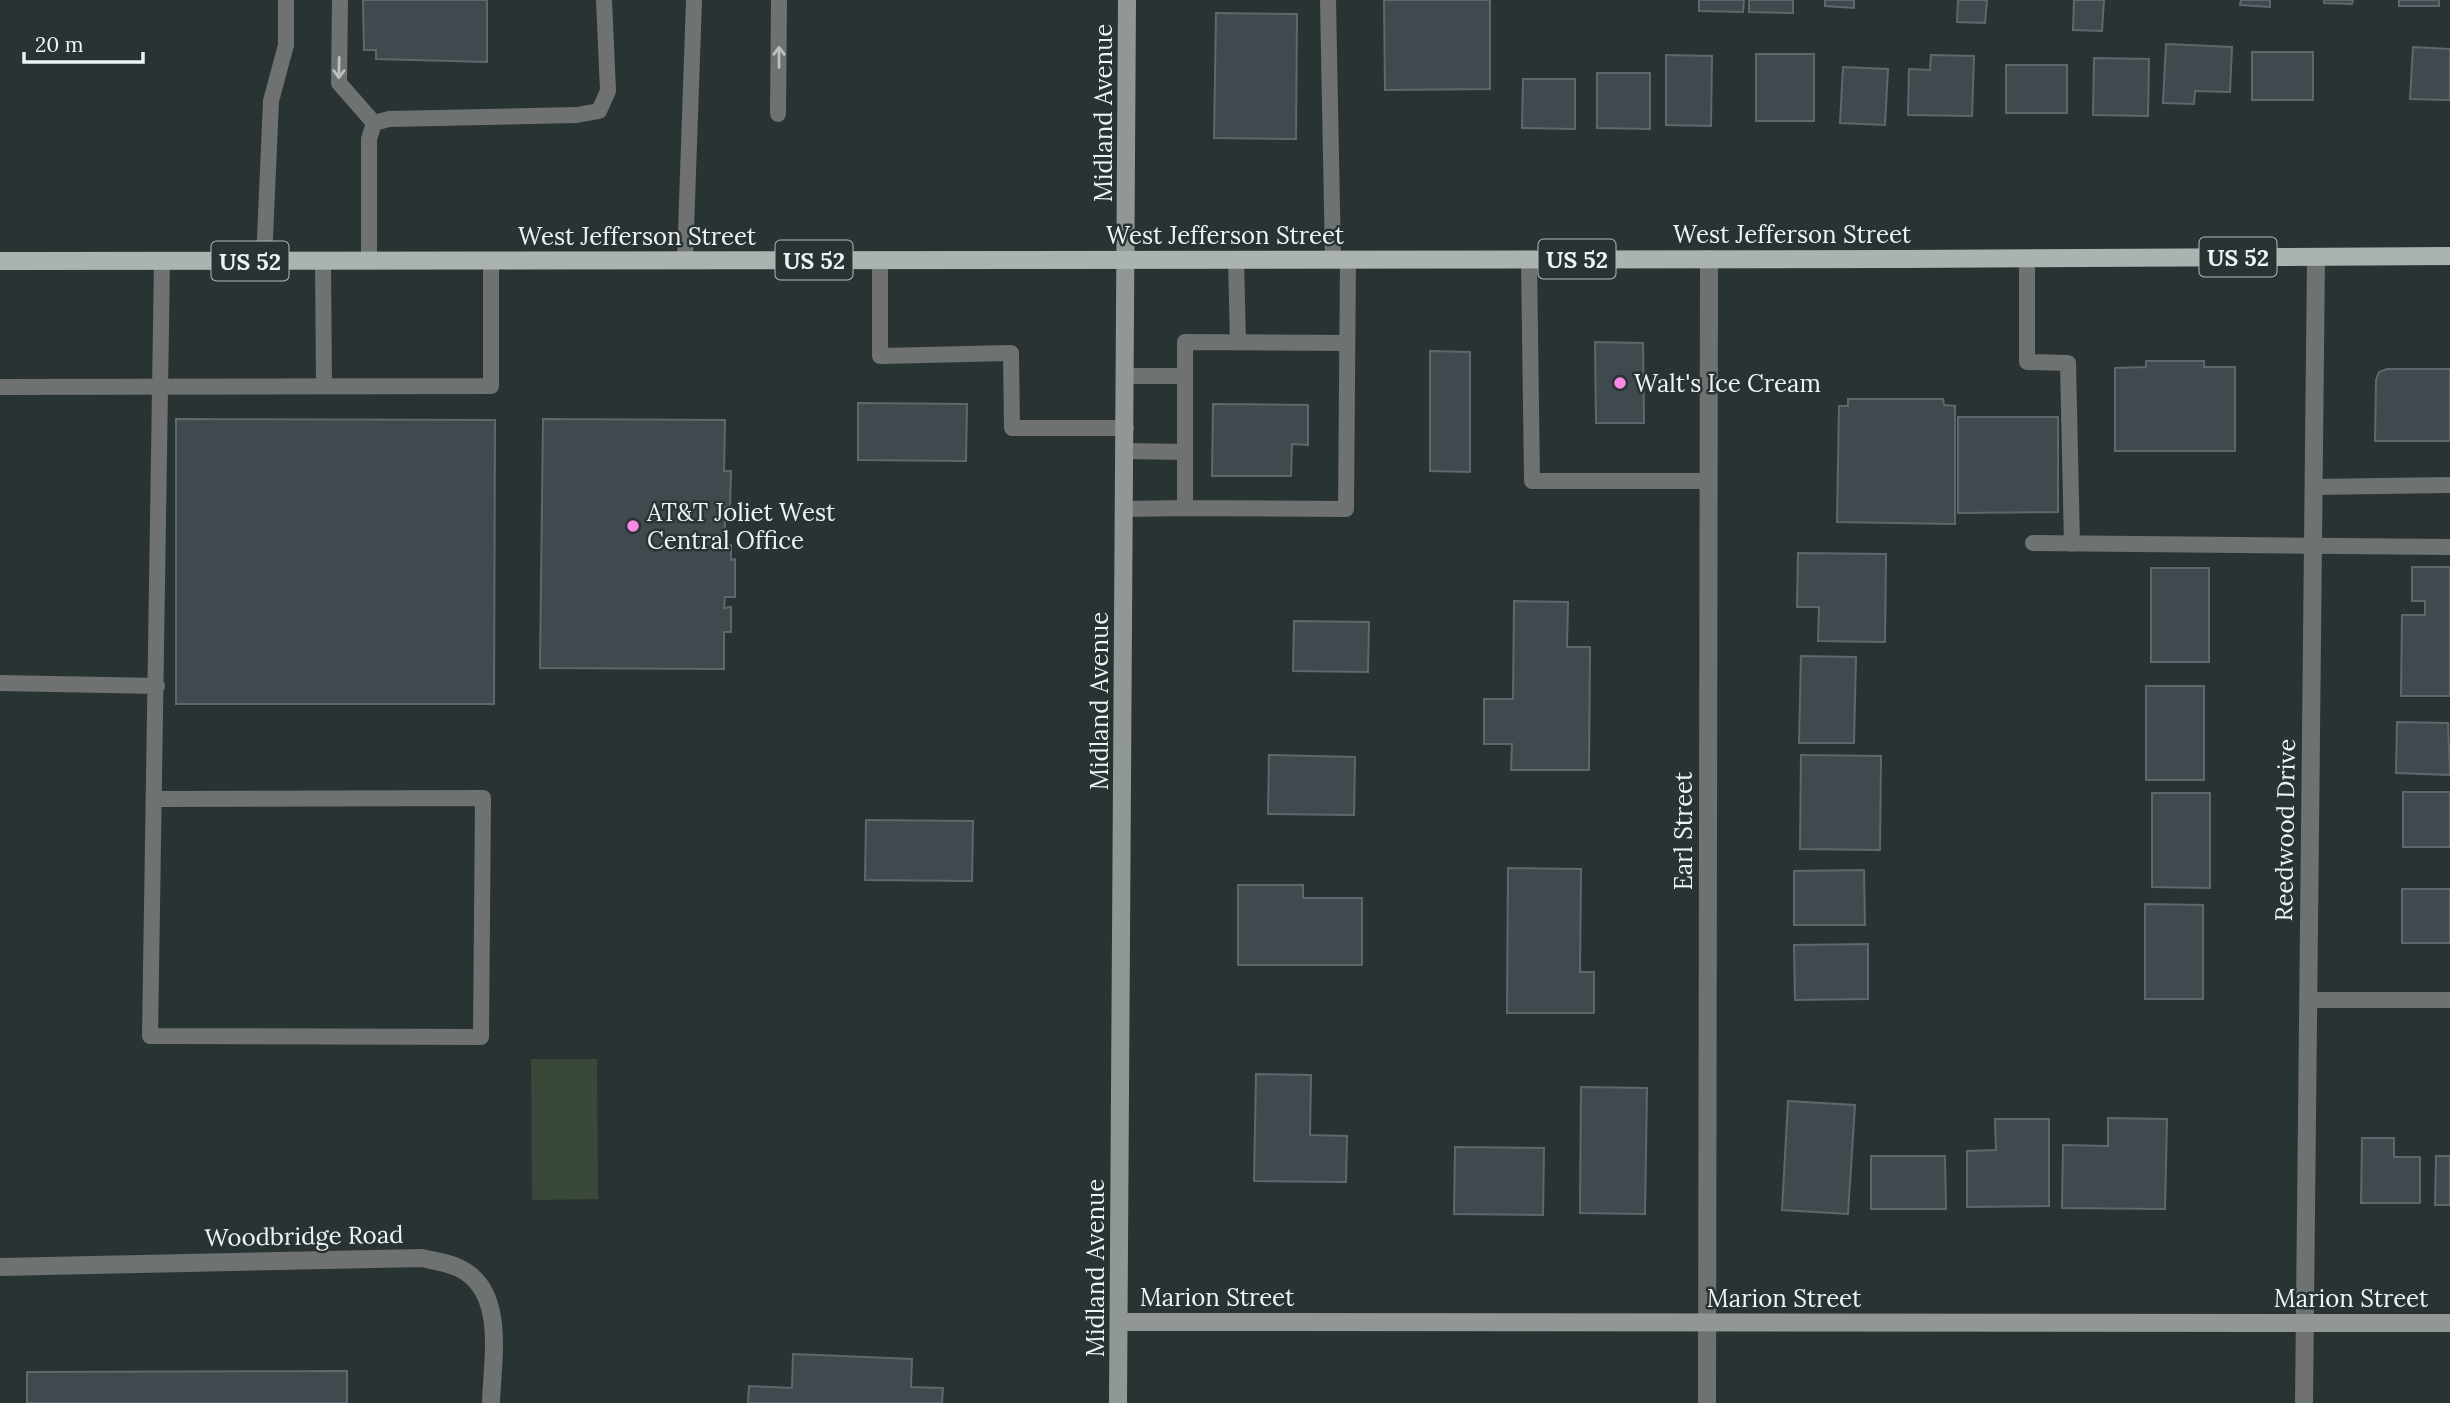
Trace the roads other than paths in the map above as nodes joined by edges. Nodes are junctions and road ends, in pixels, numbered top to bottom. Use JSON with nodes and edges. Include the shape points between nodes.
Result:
{"nodes":[{"id":1,"x":286,"y":0,"type":"edge"},
{"id":2,"x":340,"y":0,"type":"edge"},
{"id":3,"x":604,"y":0,"type":"edge"},
{"id":4,"x":694,"y":0,"type":"edge"},
{"id":5,"x":779,"y":0,"type":"edge"},
{"id":6,"x":1128,"y":0,"type":"edge"},
{"id":7,"x":1328,"y":0,"type":"edge"},
{"id":8,"x":778,"y":114,"type":"dead end"},
{"id":9,"x":374,"y":123,"type":"junction"},
{"id":10,"x":2450,"y":256,"type":"edge"},
{"id":11,"x":2316,"y":257,"type":"junction"},
{"id":12,"x":1341,"y":259,"type":"junction"},
{"id":13,"x":1529,"y":259,"type":"junction"},
{"id":14,"x":1709,"y":259,"type":"junction"},
{"id":15,"x":2027,"y":259,"type":"junction"},
{"id":16,"x":369,"y":260,"type":"junction"},
{"id":17,"x":685,"y":260,"type":"junction"},
{"id":18,"x":880,"y":260,"type":"junction"},
{"id":19,"x":1127,"y":260,"type":"junction"},
{"id":20,"x":1236,"y":260,"type":"junction"},
{"id":21,"x":0,"y":261,"type":"edge"},
{"id":22,"x":162,"y":261,"type":"junction"},
{"id":23,"x":264,"y":261,"type":"junction"},
{"id":24,"x":323,"y":261,"type":"junction"},
{"id":25,"x":491,"y":261,"type":"junction"},
{"id":26,"x":1238,"y":342,"type":"junction"},
{"id":27,"x":1347,"y":343,"type":"junction"},
{"id":28,"x":1126,"y":376,"type":"junction"},
{"id":29,"x":1185,"y":376,"type":"junction"},
{"id":30,"x":160,"y":386,"type":"junction"},
{"id":31,"x":324,"y":386,"type":"junction"},
{"id":32,"x":0,"y":387,"type":"edge"},
{"id":33,"x":1126,"y":428,"type":"junction"},
{"id":34,"x":1126,"y":451,"type":"junction"},
{"id":35,"x":1185,"y":452,"type":"junction"},
{"id":36,"x":1709,"y":481,"type":"junction"},
{"id":37,"x":2450,"y":485,"type":"edge"},
{"id":38,"x":2313,"y":486,"type":"junction"},
{"id":39,"x":1185,"y":508,"type":"junction"},
{"id":40,"x":1125,"y":509,"type":"junction"},
{"id":41,"x":2033,"y":543,"type":"dead end"},
{"id":42,"x":2072,"y":544,"type":"junction"},
{"id":43,"x":2312,"y":547,"type":"junction"},
{"id":44,"x":2450,"y":547,"type":"edge"},
{"id":45,"x":0,"y":683,"type":"edge"},
{"id":46,"x":157,"y":686,"type":"junction"},
{"id":47,"x":156,"y":799,"type":"junction"},
{"id":48,"x":2308,"y":1000,"type":"junction"},
{"id":49,"x":2450,"y":1000,"type":"edge"},
{"id":50,"x":0,"y":1266,"type":"edge"},
{"id":51,"x":1119,"y":1322,"type":"junction"},
{"id":52,"x":1707,"y":1322,"type":"junction"},
{"id":53,"x":2304,"y":1323,"type":"junction"},
{"id":54,"x":2450,"y":1323,"type":"edge"},
{"id":55,"x":491,"y":1403,"type":"edge"},
{"id":56,"x":1118,"y":1403,"type":"edge"},
{"id":57,"x":1706,"y":1403,"type":"edge"},
{"id":58,"x":2304,"y":1403,"type":"edge"}],
"edges":[{"from":1,"to":23,"type":"lane","via":[[286,45],[271,101]]},
{"from":2,"to":9,"type":"lane","one_way":true,"via":[[339,83]]},
{"from":3,"to":9,"type":"lane","via":[[608,90],[599,111]]},
{"from":4,"to":17,"type":"lane"},
{"from":8,"to":5,"type":"lane","one_way":true},
{"from":6,"to":19,"type":"street","name":"Midland Avenue"},
{"from":7,"to":12,"type":"lane"},
{"from":9,"to":16,"type":"lane","via":[[369,139]]},
{"from":10,"to":11,"type":"main road","name":"West Jefferson Street","number":"US 52"},
{"from":11,"to":15,"type":"main road","name":"West Jefferson Street","number":"US 52"},
{"from":11,"to":38,"type":"street","name":"Reedwood Drive"},
{"from":12,"to":13,"type":"main road","name":"West Jefferson Street","number":"US 52"},
{"from":12,"to":20,"type":"main road","name":"West Jefferson Street","number":"US 52"},
{"from":12,"to":27,"type":"lane"},
{"from":13,"to":14,"type":"main road","name":"West Jefferson Street","number":"US 52"},
{"from":13,"to":36,"type":"lane","via":[[1532,481]]},
{"from":14,"to":15,"type":"main road","name":"West Jefferson Street","number":"US 52"},
{"from":14,"to":36,"type":"street","name":"Earl Street"},
{"from":15,"to":42,"type":"lane","via":[[2027,362],[2068,363]]},
{"from":16,"to":24,"type":"main road","name":"West Jefferson Street","number":"US 52"},
{"from":16,"to":25,"type":"main road","name":"West Jefferson Street","number":"US 52"},
{"from":17,"to":18,"type":"main road","name":"West Jefferson Street","number":"US 52"},
{"from":17,"to":25,"type":"main road","name":"West Jefferson Street","number":"US 52"},
{"from":18,"to":19,"type":"main road","name":"West Jefferson Street","number":"US 52"},
{"from":18,"to":33,"type":"lane","via":[[880,356],[1011,353],[1012,428]]},
{"from":19,"to":20,"type":"main road","name":"West Jefferson Street","number":"US 52"},
{"from":19,"to":28,"type":"street","name":"Midland Avenue"},
{"from":20,"to":26,"type":"lane"},
{"from":21,"to":22,"type":"main road","name":"West Jefferson Street","number":"US 52"},
{"from":22,"to":23,"type":"main road","name":"West Jefferson Street","number":"US 52"},
{"from":22,"to":30,"type":"lane"},
{"from":23,"to":24,"type":"main road","name":"West Jefferson Street","number":"US 52"},
{"from":24,"to":31,"type":"lane"},
{"from":25,"to":31,"type":"lane","via":[[491,386]]},
{"from":26,"to":27,"type":"lane"},
{"from":26,"to":29,"type":"lane","via":[[1185,342]]},
{"from":27,"to":39,"type":"lane","via":[[1346,509]]},
{"from":28,"to":29,"type":"lane"},
{"from":28,"to":33,"type":"street","name":"Midland Avenue"},
{"from":29,"to":35,"type":"lane"},
{"from":30,"to":31,"type":"lane"},
{"from":30,"to":32,"type":"lane"},
{"from":30,"to":46,"type":"lane"},
{"from":33,"to":34,"type":"street","name":"Midland Avenue"},
{"from":34,"to":35,"type":"lane"},
{"from":34,"to":40,"type":"street","name":"Midland Avenue"},
{"from":35,"to":39,"type":"lane"},
{"from":36,"to":52,"type":"street","name":"Earl Street"},
{"from":37,"to":38,"type":"lane"},
{"from":38,"to":43,"type":"street","name":"Reedwood Drive"},
{"from":39,"to":40,"type":"lane"},
{"from":40,"to":51,"type":"street","name":"Midland Avenue"},
{"from":41,"to":42,"type":"lane"},
{"from":42,"to":43,"type":"lane"},
{"from":43,"to":44,"type":"lane"},
{"from":43,"to":48,"type":"street","name":"Reedwood Drive"},
{"from":45,"to":46,"type":"lane"},
{"from":46,"to":47,"type":"lane"},
{"from":47,"to":47,"type":"lane","via":[[150,1036],[481,1037],[483,798]]},
{"from":48,"to":49,"type":"lane"},
{"from":48,"to":53,"type":"street","name":"Reedwood Drive"},
{"from":50,"to":55,"type":"street","name":"Woodbridge Road","via":[[422,1258],[460,1268],[485,1290],[493,1320]]},
{"from":51,"to":52,"type":"street","name":"Marion Street"},
{"from":51,"to":56,"type":"street","name":"Midland Avenue"},
{"from":52,"to":53,"type":"street","name":"Marion Street"},
{"from":52,"to":57,"type":"street","name":"Earl Street"},
{"from":53,"to":54,"type":"street","name":"Marion Street"},
{"from":53,"to":58,"type":"street","name":"Reedwood Drive"}]}
